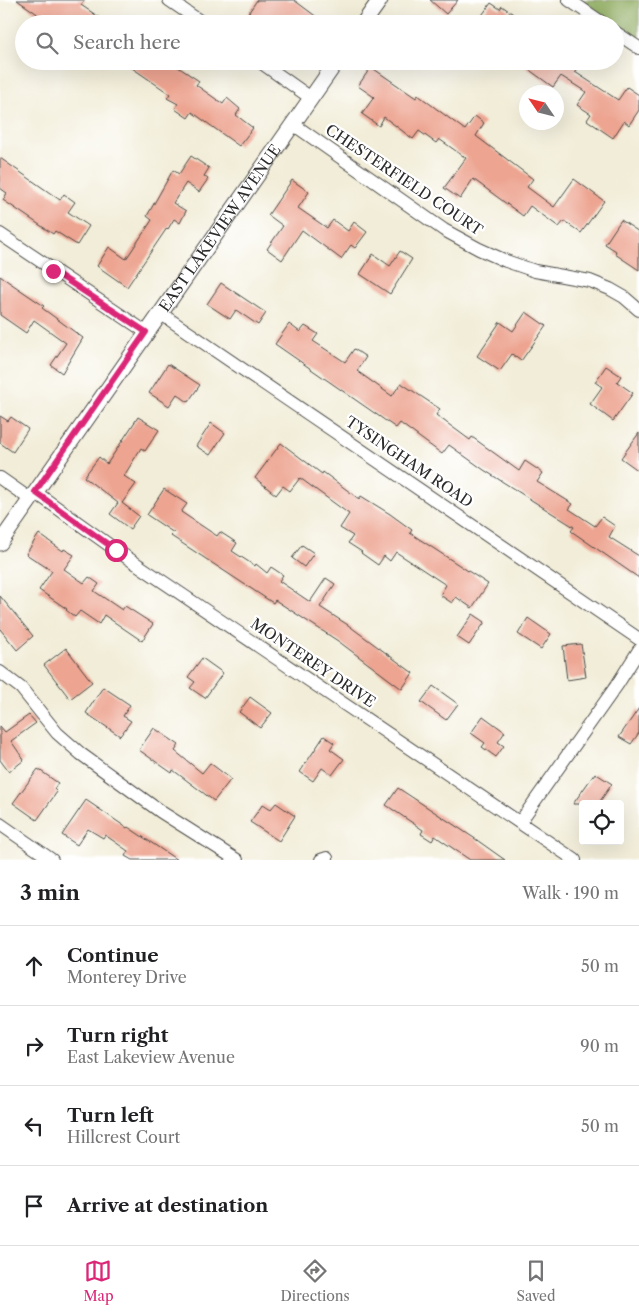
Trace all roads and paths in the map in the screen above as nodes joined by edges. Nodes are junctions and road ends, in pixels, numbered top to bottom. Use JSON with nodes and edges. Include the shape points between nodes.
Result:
{"nodes":[{"id":1,"x":169,"y":0,"type":"edge"},
{"id":2,"x":380,"y":0,"type":"edge"},
{"id":3,"x":569,"y":0,"type":"edge"},
{"id":4,"x":191,"y":15,"type":"edge"},
{"id":5,"x":369,"y":15,"type":"edge"},
{"id":6,"x":591,"y":15,"type":"edge"},
{"id":7,"x":624,"y":38,"type":"edge"},
{"id":8,"x":639,"y":48,"type":"edge"},
{"id":9,"x":271,"y":70,"type":"edge"},
{"id":10,"x":331,"y":70,"type":"edge"},
{"id":11,"x":311,"y":98,"type":"junction"},
{"id":12,"x":293,"y":124,"type":"junction"},
{"id":13,"x":0,"y":234,"type":"edge"},
{"id":14,"x":639,"y":310,"type":"edge"},
{"id":15,"x":160,"y":313,"type":"junction"},
{"id":16,"x":146,"y":332,"type":"junction"},
{"id":17,"x":0,"y":478,"type":"edge"},
{"id":18,"x":33,"y":495,"type":"junction"},
{"id":19,"x":0,"y":543,"type":"edge"},
{"id":20,"x":639,"y":639,"type":"edge"},
{"id":21,"x":639,"y":650,"type":"edge"},
{"id":22,"x":0,"y":672,"type":"edge"},
{"id":23,"x":520,"y":822,"type":"junction"},
{"id":24,"x":0,"y":824,"type":"edge"},
{"id":25,"x":34,"y":855,"type":"edge"},
{"id":26,"x":52,"y":860,"type":"edge"},
{"id":27,"x":237,"y":860,"type":"edge"},
{"id":28,"x":574,"y":860,"type":"edge"}],
"edges":[{"from":1,"to":4,"type":"street"},
{"from":2,"to":5,"type":"street"},
{"from":3,"to":6,"type":"street"},
{"from":7,"to":8,"type":"street"},
{"from":9,"to":11,"type":"street"},
{"from":10,"to":11,"type":"street","name":"EAST LAKEVIEW AVENUE"},
{"from":11,"to":12,"type":"street","name":"EAST LAKEVIEW AVENUE"},
{"from":12,"to":14,"type":"street","name":"CHESTERFIELD COURT","via":[[444,230],[479,250],[536,270],[604,286]]},
{"from":12,"to":15,"type":"street","name":"EAST LAKEVIEW AVENUE"},
{"from":13,"to":16,"type":"street"},
{"from":15,"to":16,"type":"street","name":"EAST LAKEVIEW AVENUE"},
{"from":15,"to":20,"type":"street","name":"TYSINGHAM ROAD"},
{"from":16,"to":18,"type":"street","name":"EAST LAKEVIEW AVENUE"},
{"from":17,"to":18,"type":"street","name":"MONTEREY DRIVE"},
{"from":18,"to":19,"type":"street","name":"EAST LAKEVIEW AVENUE"},
{"from":18,"to":23,"type":"street","name":"MONTEREY DRIVE"},
{"from":21,"to":23,"type":"street"},
{"from":22,"to":27,"type":"street","via":[[21,688],[58,733],[81,754],[161,812]]},
{"from":23,"to":28,"type":"street","name":"MONTEREY DRIVE"},
{"from":24,"to":25,"type":"street"},
{"from":25,"to":26,"type":"street"}]}
